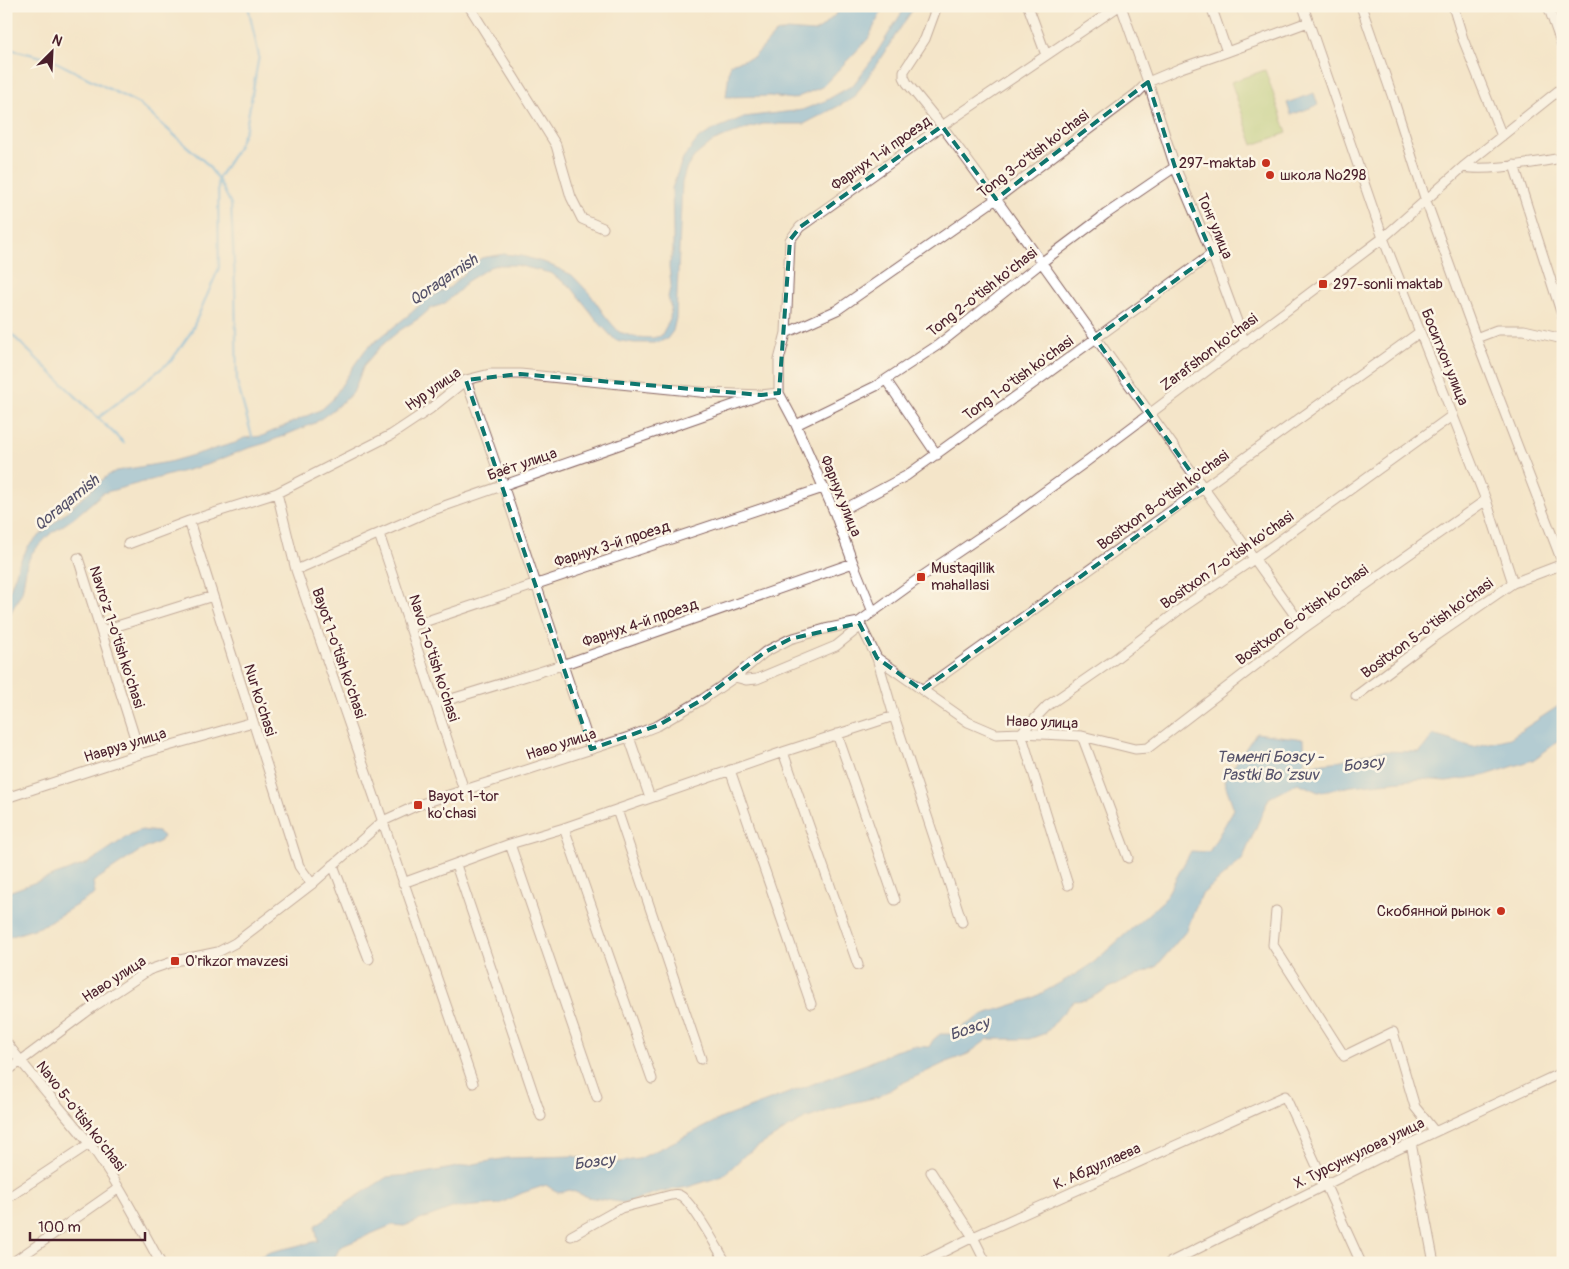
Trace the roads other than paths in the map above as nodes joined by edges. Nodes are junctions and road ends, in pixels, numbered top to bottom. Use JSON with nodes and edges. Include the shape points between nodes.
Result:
{"nodes":[{"id":1,"x":469,"y":6,"type":"edge"},
{"id":2,"x":937,"y":6,"type":"edge"},
{"id":3,"x":1028,"y":6,"type":"edge"},
{"id":4,"x":1120,"y":6,"type":"edge"},
{"id":5,"x":1211,"y":6,"type":"edge"},
{"id":6,"x":1303,"y":6,"type":"edge"},
{"id":7,"x":1361,"y":6,"type":"edge"},
{"id":8,"x":1453,"y":6,"type":"edge"},
{"id":9,"x":1548,"y":6,"type":"edge"},
{"id":10,"x":1308,"y":22,"type":"junction"},
{"id":11,"x":1563,"y":48,"type":"edge"},
{"id":12,"x":1227,"y":52,"type":"junction"},
{"id":13,"x":1046,"y":56,"type":"junction"},
{"id":14,"x":1148,"y":82,"type":"junction"},
{"id":15,"x":1563,"y":87,"type":"edge"},
{"id":16,"x":942,"y":126,"type":"junction"},
{"id":17,"x":1502,"y":136,"type":"junction"},
{"id":18,"x":1563,"y":158,"type":"edge"},
{"id":19,"x":1514,"y":165,"type":"junction"},
{"id":20,"x":1464,"y":167,"type":"junction"},
{"id":21,"x":1175,"y":168,"type":"junction"},
{"id":22,"x":996,"y":199,"type":"junction"},
{"id":23,"x":1426,"y":201,"type":"junction"},
{"id":24,"x":603,"y":228,"type":"dead end"},
{"id":25,"x":1383,"y":238,"type":"junction"},
{"id":26,"x":1212,"y":254,"type":"junction"},
{"id":27,"x":1041,"y":263,"type":"junction"},
{"id":28,"x":1563,"y":318,"type":"edge"},
{"id":29,"x":1420,"y":332,"type":"junction"},
{"id":30,"x":786,"y":333,"type":"junction"},
{"id":31,"x":1095,"y":338,"type":"junction"},
{"id":32,"x":1476,"y":338,"type":"junction"},
{"id":33,"x":1563,"y":338,"type":"edge"},
{"id":34,"x":1245,"y":343,"type":"junction"},
{"id":35,"x":466,"y":380,"type":"junction"},
{"id":36,"x":886,"y":380,"type":"junction"},
{"id":37,"x":779,"y":394,"type":"junction"},
{"id":38,"x":761,"y":395,"type":"junction"},
{"id":39,"x":1150,"y":413,"type":"junction"},
{"id":40,"x":1454,"y":415,"type":"junction"},
{"id":41,"x":796,"y":425,"type":"junction"},
{"id":42,"x":937,"y":455,"type":"junction"},
{"id":43,"x":503,"y":485,"type":"junction"},
{"id":44,"x":823,"y":488,"type":"junction"},
{"id":45,"x":1203,"y":489,"type":"junction"},
{"id":46,"x":278,"y":493,"type":"junction"},
{"id":47,"x":1486,"y":500,"type":"junction"},
{"id":48,"x":835,"y":514,"type":"junction"},
{"id":49,"x":189,"y":522,"type":"junction"},
{"id":50,"x":379,"y":534,"type":"junction"},
{"id":51,"x":128,"y":544,"type":"dead end"},
{"id":52,"x":78,"y":558,"type":"dead end"},
{"id":53,"x":1254,"y":559,"type":"junction"},
{"id":54,"x":853,"y":563,"type":"junction"},
{"id":55,"x":1563,"y":564,"type":"edge"},
{"id":56,"x":296,"y":570,"type":"junction"},
{"id":57,"x":1514,"y":583,"type":"junction"},
{"id":58,"x":535,"y":584,"type":"junction"},
{"id":59,"x":213,"y":596,"type":"junction"},
{"id":60,"x":873,"y":612,"type":"junction"},
{"id":61,"x":860,"y":624,"type":"junction"},
{"id":62,"x":410,"y":626,"type":"junction"},
{"id":63,"x":1304,"y":628,"type":"junction"},
{"id":64,"x":101,"y":631,"type":"junction"},
{"id":65,"x":877,"y":658,"type":"junction"},
{"id":66,"x":562,"y":665,"type":"junction"},
{"id":67,"x":736,"y":677,"type":"junction"},
{"id":68,"x":922,"y":690,"type":"junction"},
{"id":69,"x":1356,"y":696,"type":"dead end"},
{"id":70,"x":435,"y":704,"type":"junction"},
{"id":71,"x":894,"y":716,"type":"junction"},
{"id":72,"x":253,"y":722,"type":"junction"},
{"id":73,"x":1021,"y":733,"type":"junction"},
{"id":74,"x":836,"y":734,"type":"junction"},
{"id":75,"x":1082,"y":736,"type":"junction"},
{"id":76,"x":629,"y":737,"type":"junction"},
{"id":77,"x":591,"y":749,"type":"junction"},
{"id":78,"x":1135,"y":749,"type":"joint"},
{"id":79,"x":783,"y":752,"type":"junction"},
{"id":80,"x":140,"y":754,"type":"junction"},
{"id":81,"x":730,"y":770,"type":"junction"},
{"id":82,"x":464,"y":790,"type":"junction"},
{"id":83,"x":6,"y":798,"type":"edge"},
{"id":84,"x":650,"y":798,"type":"junction"},
{"id":85,"x":617,"y":810,"type":"junction"},
{"id":86,"x":382,"y":821,"type":"junction"},
{"id":87,"x":564,"y":828,"type":"junction"},
{"id":88,"x":510,"y":844,"type":"junction"},
{"id":89,"x":1128,"y":858,"type":"dead end"},
{"id":90,"x":334,"y":865,"type":"junction"},
{"id":91,"x":456,"y":865,"type":"junction"},
{"id":92,"x":403,"y":883,"type":"junction"},
{"id":93,"x":312,"y":884,"type":"junction"},
{"id":94,"x":1068,"y":885,"type":"dead end"},
{"id":95,"x":895,"y":900,"type":"dead end"},
{"id":96,"x":1276,"y":911,"type":"dead end"},
{"id":97,"x":962,"y":922,"type":"dead end"},
{"id":98,"x":369,"y":959,"type":"dead end"},
{"id":99,"x":858,"y":965,"type":"dead end"},
{"id":100,"x":811,"y":1004,"type":"dead end"},
{"id":101,"x":6,"y":1042,"type":"edge"},
{"id":102,"x":701,"y":1059,"type":"dead end"},
{"id":103,"x":21,"y":1062,"type":"junction"},
{"id":104,"x":6,"y":1072,"type":"edge"},
{"id":105,"x":1563,"y":1072,"type":"edge"},
{"id":106,"x":652,"y":1079,"type":"dead end"},
{"id":107,"x":473,"y":1083,"type":"dead end"},
{"id":108,"x":597,"y":1097,"type":"dead end"},
{"id":109,"x":542,"y":1116,"type":"dead end"},
{"id":110,"x":1435,"y":1132,"type":"junction"},
{"id":111,"x":1411,"y":1143,"type":"junction"},
{"id":112,"x":89,"y":1144,"type":"junction"},
{"id":113,"x":931,"y":1172,"type":"dead end"},
{"id":114,"x":1326,"y":1184,"type":"junction"},
{"id":115,"x":119,"y":1188,"type":"junction"},
{"id":116,"x":6,"y":1199,"type":"edge"},
{"id":117,"x":571,"y":1236,"type":"dead end"},
{"id":118,"x":973,"y":1237,"type":"junction"},
{"id":119,"x":1190,"y":1258,"type":"edge"},
{"id":120,"x":160,"y":1262,"type":"edge"},
{"id":121,"x":12,"y":1263,"type":"edge"},
{"id":122,"x":726,"y":1263,"type":"edge"},
{"id":123,"x":922,"y":1263,"type":"edge"},
{"id":124,"x":986,"y":1263,"type":"edge"},
{"id":125,"x":1169,"y":1263,"type":"edge"},
{"id":126,"x":1361,"y":1263,"type":"edge"},
{"id":127,"x":1434,"y":1263,"type":"edge"}],
"edges":[{"from":1,"to":24,"type":"street","via":[[556,145],[571,196],[582,219]]},
{"from":2,"to":16,"type":"street","via":[[925,39],[904,71],[904,77]]},
{"from":3,"to":13,"type":"street"},
{"from":4,"to":13,"type":"street","name":"Фарнух 1-й проезд"},
{"from":4,"to":14,"type":"street","name":"Тонг улица"},
{"from":5,"to":12,"type":"street"},
{"from":6,"to":10,"type":"street","name":"Боситхон улица"},
{"from":7,"to":23,"type":"street"},
{"from":8,"to":17,"type":"street"},
{"from":9,"to":11,"type":"street"},
{"from":10,"to":12,"type":"street","name":"Tong 3-o'tish ko'chasi"},
{"from":10,"to":25,"type":"street","name":"Боситхон улица"},
{"from":12,"to":14,"type":"street","name":"Tong 3-o'tish ko'chasi"},
{"from":13,"to":16,"type":"street","name":"Фарнух 1-й проезд"},
{"from":14,"to":21,"type":"street","name":"Тонг улица"},
{"from":14,"to":22,"type":"street","name":"Tong 3-o'tish ko'chasi"},
{"from":15,"to":17,"type":"street","name":"Zarafshon ko'chasi"},
{"from":16,"to":22,"type":"street"},
{"from":16,"to":30,"type":"street","name":"Фарнух 1-й проезд","via":[[800,227],[790,240]]},
{"from":17,"to":20,"type":"street","name":"Zarafshon ko'chasi"},
{"from":18,"to":19,"type":"street"},
{"from":19,"to":20,"type":"street"},
{"from":19,"to":28,"type":"street"},
{"from":20,"to":23,"type":"street","name":"Zarafshon ko'chasi"},
{"from":21,"to":26,"type":"street","name":"Тонг улица"},
{"from":21,"to":27,"type":"street","name":"Tong 2-o'tish ko'chasi"},
{"from":22,"to":27,"type":"street"},
{"from":22,"to":30,"type":"street","name":"Tong 3-o'tish ko'chasi","via":[[838,310]]},
{"from":23,"to":25,"type":"street","name":"Zarafshon ko'chasi"},
{"from":23,"to":32,"type":"street"},
{"from":25,"to":29,"type":"street","name":"Боситхон улица"},
{"from":25,"to":34,"type":"street","name":"Zarafshon ko'chasi"},
{"from":26,"to":31,"type":"street","name":"Tong 1-o'tish ko'chasi"},
{"from":26,"to":34,"type":"street","name":"Тонг улица"},
{"from":27,"to":31,"type":"street"},
{"from":27,"to":36,"type":"street","name":"Tong 2-o'tish ko'chasi","via":[[938,345]]},
{"from":29,"to":40,"type":"street","name":"Боситхон улица"},
{"from":29,"to":45,"type":"street","name":"Bositxon 8-o'tish ko'chasi"},
{"from":30,"to":37,"type":"street","name":"Фарнух 1-й проезд","via":[[779,360]]},
{"from":31,"to":39,"type":"street"},
{"from":31,"to":42,"type":"street","name":"Tong 1-o'tish ko'chasi"},
{"from":32,"to":33,"type":"street","via":[[1497,330],[1524,330]]},
{"from":32,"to":55,"type":"street"},
{"from":34,"to":39,"type":"street","name":"Zarafshon ko'chasi"},
{"from":35,"to":38,"type":"street","name":"Нур улица","via":[[490,374],[520,374]]},
{"from":35,"to":43,"type":"street"},
{"from":35,"to":46,"type":"street","name":"Нур улица","via":[[391,435]]},
{"from":36,"to":41,"type":"street","name":"Tong 2-o'tish ko'chasi"},
{"from":36,"to":42,"type":"street"},
{"from":37,"to":38,"type":"street","name":"Нур улица"},
{"from":37,"to":41,"type":"street","name":"Фарнух улица"},
{"from":38,"to":43,"type":"street","name":"Баёт улица"},
{"from":39,"to":45,"type":"street"},
{"from":39,"to":60,"type":"street","name":"Zarafshon ko'chasi","via":[[1027,505]]},
{"from":40,"to":47,"type":"street","name":"Боситхон улица"},
{"from":40,"to":53,"type":"street","name":"Bositxon 7-o'tish ko'chasi"},
{"from":41,"to":44,"type":"street","name":"Фарнух улица"},
{"from":42,"to":48,"type":"street","name":"Tong 1-o'tish ko'chasi","via":[[906,476]]},
{"from":43,"to":50,"type":"street","name":"Баёт улица","via":[[430,511]]},
{"from":43,"to":58,"type":"street"},
{"from":44,"to":48,"type":"street","name":"Фарнух улица"},
{"from":44,"to":58,"type":"street","name":"Фарнух 3-й проезд"},
{"from":45,"to":53,"type":"street"},
{"from":45,"to":68,"type":"street","name":"Bositxon 8-o'tish ko'chasi"},
{"from":46,"to":49,"type":"street","name":"Нур улица"},
{"from":46,"to":56,"type":"street","name":"Bayot 1-o'tish ko'chasi"},
{"from":47,"to":57,"type":"street","name":"Боситхон улица"},
{"from":47,"to":63,"type":"street","name":"Bositxon 6-o'tish ko'chasi"},
{"from":48,"to":54,"type":"street","name":"Фарнух улица"},
{"from":49,"to":51,"type":"street","name":"Нур улица"},
{"from":49,"to":59,"type":"street","name":"Nur ko'chasi"},
{"from":50,"to":56,"type":"street","name":"Баёт улица"},
{"from":50,"to":62,"type":"street","name":"Navo 1-o'tish ko'chasi"},
{"from":52,"to":64,"type":"street","name":"Navro'z 1-o'tish ko'chasi"},
{"from":53,"to":63,"type":"street"},
{"from":53,"to":73,"type":"street","name":"Bositxon 7-o'tish ko'chasi","via":[[1046,706]]},
{"from":54,"to":60,"type":"street","name":"Фарнух улица"},
{"from":54,"to":66,"type":"street","name":"Фарнух 4-й проезд"},
{"from":55,"to":57,"type":"street"},
{"from":56,"to":86,"type":"street","name":"Bayot 1-o'tish ko'chasi"},
{"from":57,"to":69,"type":"street","name":"Bositxon 5-o'tish ko'chasi"},
{"from":58,"to":62,"type":"street","name":"Фарнух 3-й проезд"},
{"from":58,"to":66,"type":"street"},
{"from":59,"to":64,"type":"street"},
{"from":59,"to":72,"type":"street","name":"Nur ko'chasi"},
{"from":60,"to":61,"type":"street","name":"Zarafshon ko'chasi"},
{"from":61,"to":65,"type":"street","name":"Наво улица"},
{"from":61,"to":67,"type":"street","name":"Наво улица","via":[[824,629],[790,639],[765,652]]},
{"from":61,"to":67,"type":"street","name":"Zarafshon ko'chasi","via":[[836,646],[757,679]]},
{"from":62,"to":70,"type":"street","name":"Navo 1-o'tish ko'chasi"},
{"from":63,"to":78,"type":"street","name":"Bositxon 6-o'tish ko'chasi","via":[[1148,748]]},
{"from":64,"to":80,"type":"street","name":"Navro'z 1-o'tish ko'chasi"},
{"from":65,"to":68,"type":"street","name":"Наво улица"},
{"from":65,"to":71,"type":"street"},
{"from":66,"to":70,"type":"street","name":"Фарнух 4-й проезд"},
{"from":66,"to":77,"type":"street"},
{"from":67,"to":76,"type":"street","name":"Наво улица","via":[[703,700]]},
{"from":68,"to":73,"type":"street","name":"Наво улица","via":[[968,722],[996,734]]},
{"from":70,"to":82,"type":"street","name":"Navo 1-o'tish ko'chasi"},
{"from":71,"to":74,"type":"street"},
{"from":71,"to":97,"type":"street"},
{"from":72,"to":80,"type":"street","name":"Навруз улица"},
{"from":72,"to":93,"type":"street","name":"Nur ko'chasi","via":[[299,866]]},
{"from":73,"to":75,"type":"street","name":"Наво улица"},
{"from":73,"to":94,"type":"street"},
{"from":74,"to":79,"type":"street"},
{"from":74,"to":95,"type":"street"},
{"from":75,"to":78,"type":"street","name":"Наво улица"},
{"from":75,"to":89,"type":"street"},
{"from":76,"to":77,"type":"street","name":"Наво улица"},
{"from":76,"to":84,"type":"street"},
{"from":77,"to":82,"type":"street","name":"Наво улица"},
{"from":79,"to":81,"type":"street"},
{"from":79,"to":99,"type":"street"},
{"from":80,"to":83,"type":"street","name":"Навруз улица"},
{"from":81,"to":84,"type":"street"},
{"from":81,"to":100,"type":"street"},
{"from":82,"to":86,"type":"street","name":"Наво улица"},
{"from":84,"to":85,"type":"street"},
{"from":85,"to":87,"type":"street"},
{"from":85,"to":102,"type":"street"},
{"from":86,"to":90,"type":"street","name":"Наво улица"},
{"from":86,"to":92,"type":"street","name":"Bayot 1-o'tish ko'chasi"},
{"from":87,"to":88,"type":"street"},
{"from":87,"to":106,"type":"street"},
{"from":88,"to":91,"type":"street"},
{"from":88,"to":108,"type":"street"},
{"from":90,"to":93,"type":"street","name":"Наво улица"},
{"from":90,"to":98,"type":"street"},
{"from":91,"to":92,"type":"street"},
{"from":91,"to":109,"type":"street"},
{"from":92,"to":107,"type":"street","name":"Bayot 1-o'tish ko'chasi"},
{"from":93,"to":103,"type":"street","name":"Наво улица","via":[[235,943],[218,952],[149,970]]},
{"from":96,"to":110,"type":"street","via":[[1273,945],[1344,1056],[1393,1032],[1415,1107]]},
{"from":101,"to":103,"type":"street","name":"Navo 5-o'tish ko'chasi"},
{"from":103,"to":104,"type":"street","name":"Наво улица"},
{"from":103,"to":112,"type":"street","name":"Navo 5-o'tish ko'chasi"},
{"from":105,"to":110,"type":"street","name":"Х. Турсункулова улица"},
{"from":110,"to":111,"type":"street","name":"Х. Турсункулова улица"},
{"from":111,"to":114,"type":"street","name":"Х. Турсункулова улица"},
{"from":111,"to":127,"type":"street"},
{"from":112,"to":115,"type":"street","name":"Navo 5-o'tish ko'chasi"},
{"from":112,"to":116,"type":"street"},
{"from":113,"to":118,"type":"street"},
{"from":114,"to":118,"type":"street","name":"К. Абдуллаева","via":[[1285,1096]]},
{"from":114,"to":119,"type":"street","name":"Х. Турсункулова улица"},
{"from":114,"to":126,"type":"street"},
{"from":115,"to":120,"type":"street","name":"Navo 5-o'tish ko'chasi"},
{"from":115,"to":121,"type":"street"},
{"from":117,"to":122,"type":"street","via":[[620,1208],[678,1195],[684,1198],[704,1226]]},
{"from":118,"to":123,"type":"street","name":"К. Абдуллаева"},
{"from":118,"to":124,"type":"street"},
{"from":119,"to":125,"type":"street","name":"Х. Турсункулова улица"}]}
